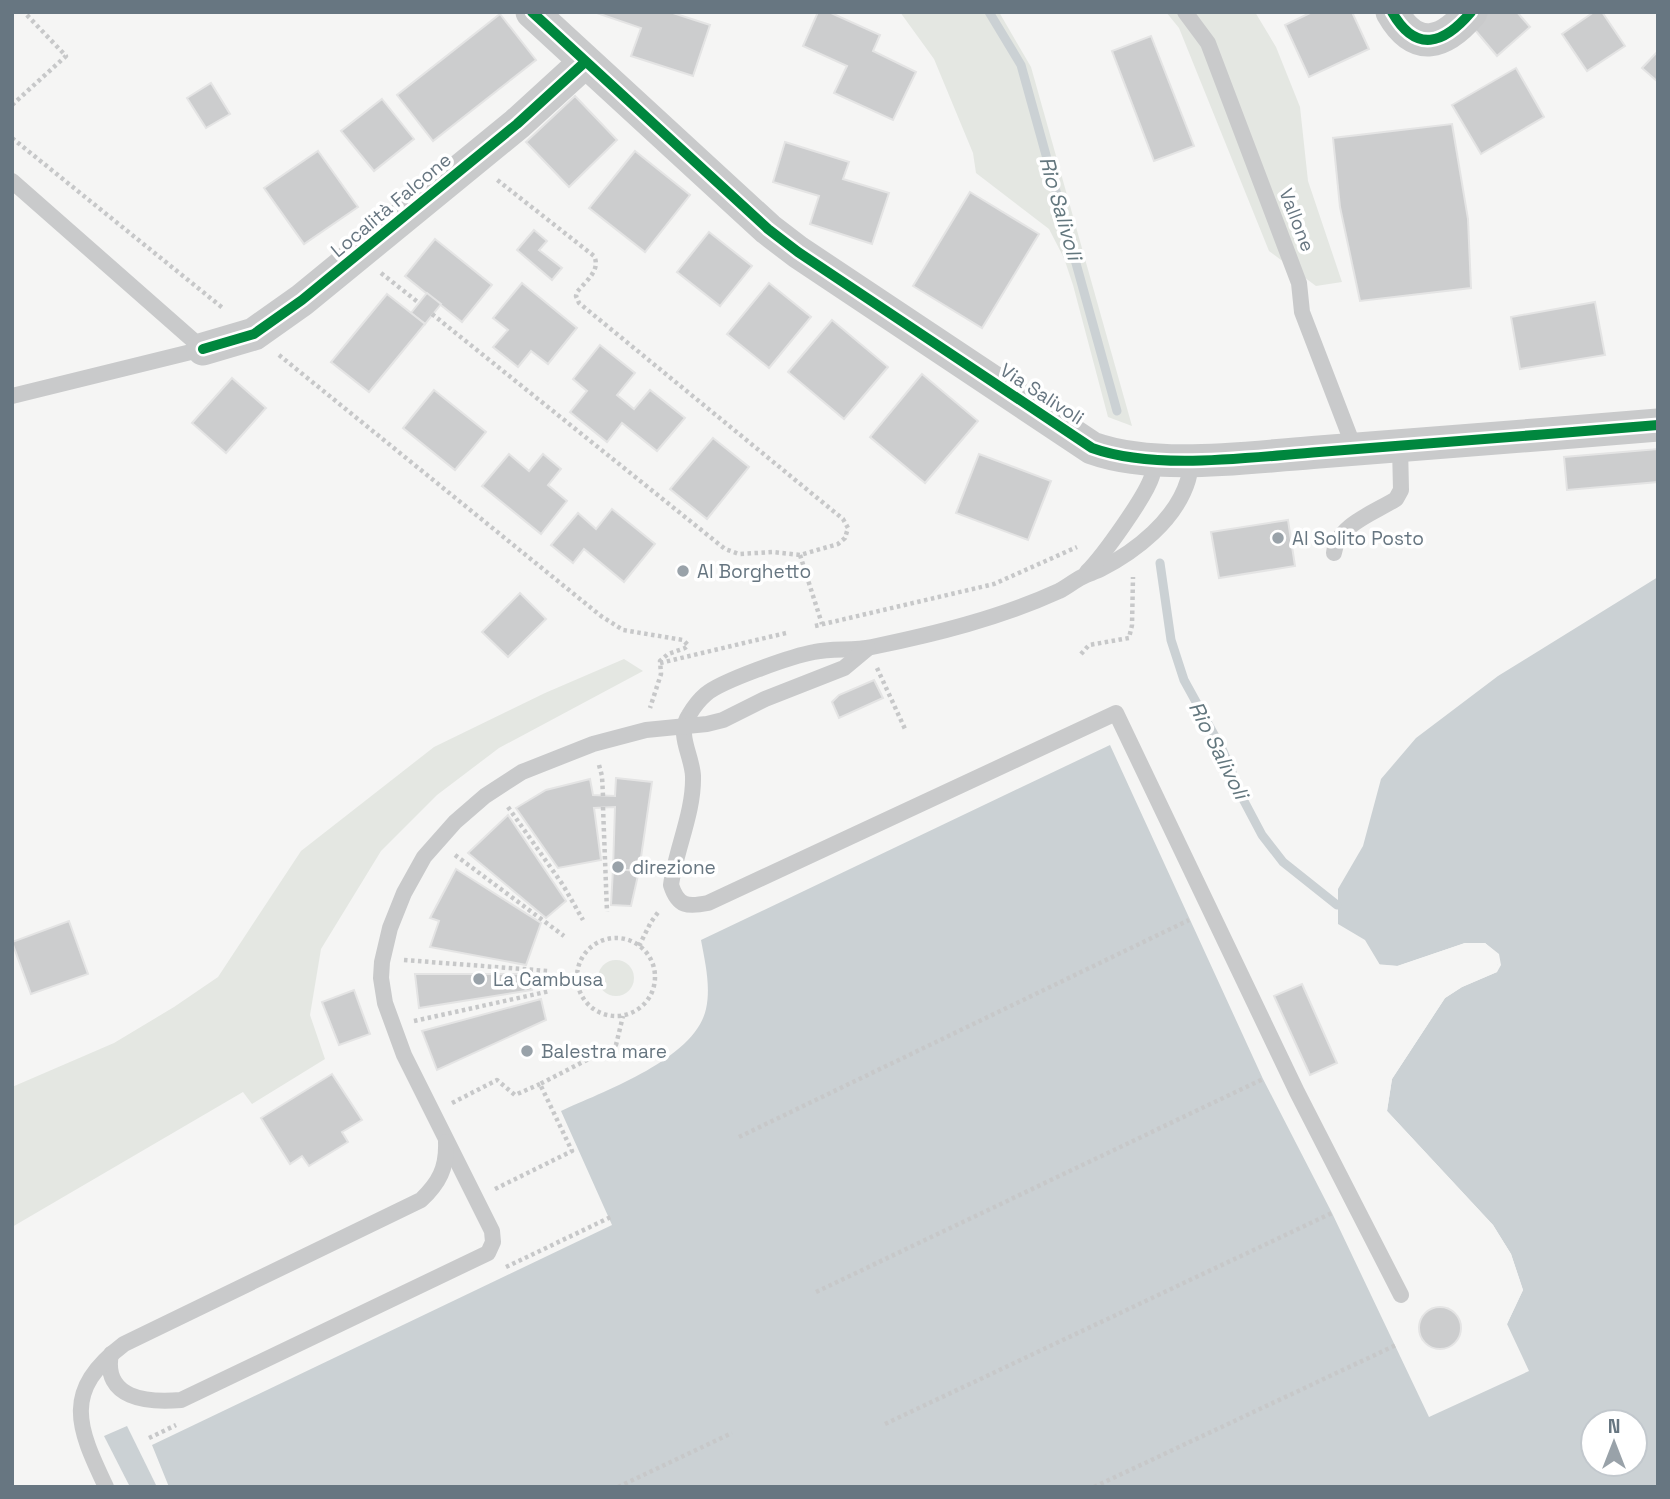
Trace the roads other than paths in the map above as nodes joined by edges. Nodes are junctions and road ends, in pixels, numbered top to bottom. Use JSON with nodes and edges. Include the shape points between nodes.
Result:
{"nodes":[{"id":1,"x":532,"y":12,"type":"edge"},
{"id":2,"x":1185,"y":12,"type":"edge"},
{"id":3,"x":1392,"y":12,"type":"edge"},
{"id":4,"x":1471,"y":12,"type":"edge"},
{"id":5,"x":585,"y":62,"type":"junction"},
{"id":6,"x":12,"y":180,"type":"edge"},
{"id":7,"x":203,"y":349,"type":"junction"},
{"id":8,"x":12,"y":396,"type":"edge"},
{"id":9,"x":1658,"y":425,"type":"edge"},
{"id":10,"x":1400,"y":446,"type":"junction"},
{"id":11,"x":1355,"y":450,"type":"junction"},
{"id":12,"x":1190,"y":459,"type":"junction"},
{"id":13,"x":1154,"y":460,"type":"junction"},
{"id":14,"x":1334,"y":553,"type":"dead end"},
{"id":15,"x":1083,"y":576,"type":"junction"},
{"id":16,"x":869,"y":648,"type":"junction"},
{"id":17,"x":684,"y":727,"type":"junction"},
{"id":18,"x":446,"y":1140,"type":"junction"},
{"id":19,"x":1401,"y":1295,"type":"dead end"},
{"id":20,"x":111,"y":1354,"type":"junction"},
{"id":21,"x":106,"y":1487,"type":"edge"}],
"edges":[{"from":1,"to":5,"type":"street","name":"Via Salivoli"},
{"from":2,"to":11,"type":"lane","name":"Vallone","via":[[1208,43],[1299,283],[1302,312]]},
{"from":3,"to":4,"type":"street","via":[[1400,26],[1424,40],[1457,29]]},
{"from":5,"to":7,"type":"street","name":"Località Falcone","via":[[282,315],[254,334]]},
{"from":5,"to":13,"type":"street","name":"Via Salivoli","via":[[768,229],[834,278],[1092,448]]},
{"from":6,"to":7,"type":"lane"},
{"from":7,"to":8,"type":"lane"},
{"from":9,"to":10,"type":"street","name":"Via Salivoli"},
{"from":10,"to":11,"type":"street","name":"Via Salivoli"},
{"from":10,"to":14,"type":"lane","via":[[1401,491],[1396,499],[1345,528]]},
{"from":11,"to":12,"type":"street","name":"Via Salivoli"},
{"from":12,"to":13,"type":"street","name":"Via Salivoli"},
{"from":12,"to":15,"type":"lane","via":[[1189,479],[1180,501],[1147,539]]},
{"from":13,"to":15,"type":"lane","via":[[1147,488]]},
{"from":15,"to":16,"type":"lane","via":[[1062,589],[976,622]]},
{"from":16,"to":17,"type":"lane","via":[[844,667],[723,720]]},
{"from":16,"to":17,"type":"lane","via":[[788,658],[726,684],[707,693]]},
{"from":17,"to":18,"type":"lane","via":[[646,730],[593,744],[522,772],[455,822],[424,857],[390,928],[381,978],[404,1055]]},
{"from":17,"to":19,"type":"lane","via":[[693,778],[671,885],[682,902],[691,906],[708,903],[1116,713],[1297,1092]]},
{"from":18,"to":20,"type":"lane","via":[[443,1172],[421,1200]]},
{"from":18,"to":20,"type":"lane","via":[[492,1231],[488,1253],[181,1400],[142,1401],[128,1394],[112,1377],[108,1367]]},
{"from":20,"to":21,"type":"lane","via":[[94,1373],[80,1409],[82,1431]]}]}
